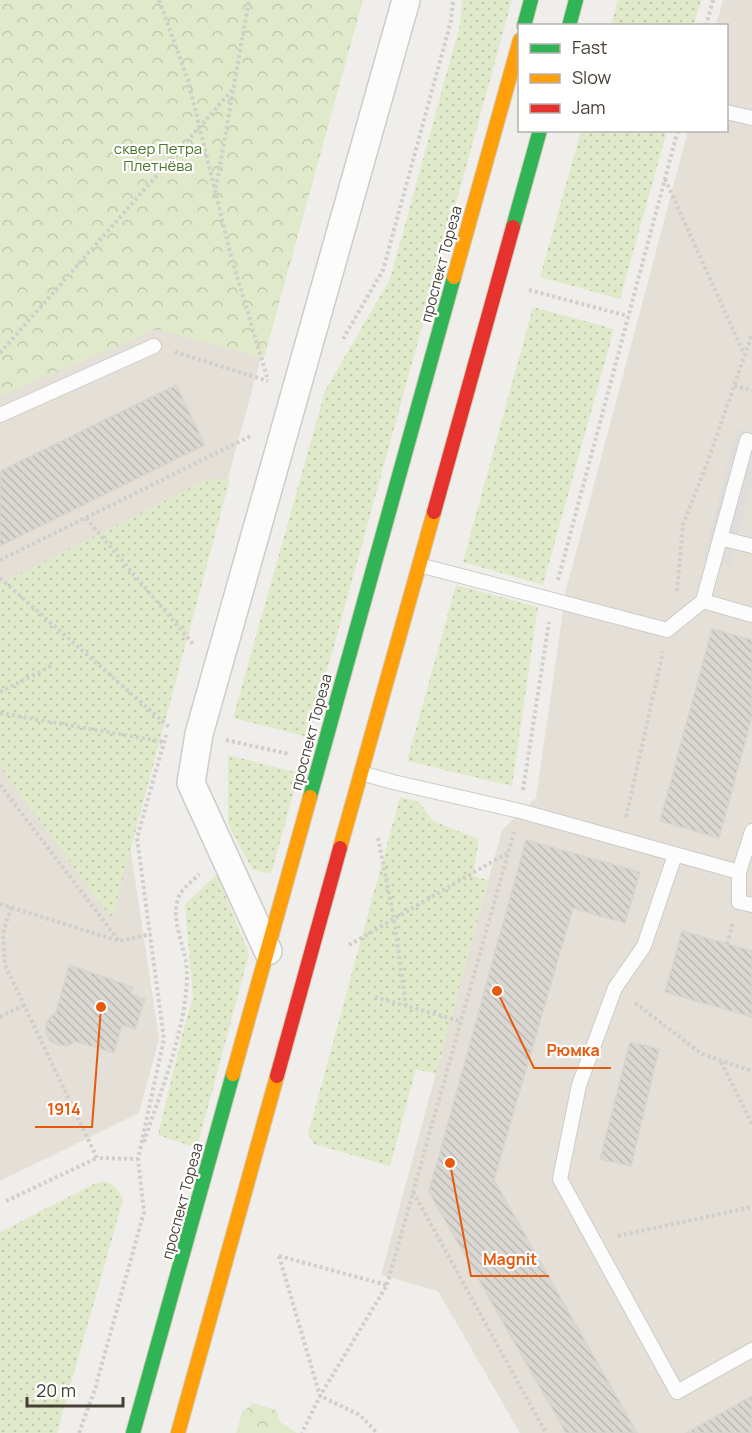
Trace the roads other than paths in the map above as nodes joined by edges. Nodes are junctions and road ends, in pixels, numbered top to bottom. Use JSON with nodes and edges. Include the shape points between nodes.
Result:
{"nodes":[{"id":1,"x":406,"y":0,"type":"edge"},
{"id":2,"x":531,"y":0,"type":"edge"},
{"id":3,"x":576,"y":0,"type":"edge"},
{"id":4,"x":525,"y":24,"type":"edge"},
{"id":5,"x":570,"y":24,"type":"edge"},
{"id":6,"x":518,"y":44,"type":"edge"},
{"id":7,"x":728,"y":112,"type":"edge"},
{"id":8,"x":752,"y":118,"type":"edge"},
{"id":9,"x":539,"y":132,"type":"edge"},
{"id":10,"x":154,"y":346,"type":"road end"},
{"id":11,"x":0,"y":415,"type":"edge"},
{"id":12,"x":752,"y":442,"type":"edge"},
{"id":13,"x":720,"y":538,"type":"junction"},
{"id":14,"x":752,"y":546,"type":"edge"},
{"id":15,"x":419,"y":565,"type":"junction"},
{"id":16,"x":703,"y":601,"type":"junction"},
{"id":17,"x":752,"y":615,"type":"edge"},
{"id":18,"x":361,"y":773,"type":"junction"},
{"id":19,"x":752,"y":831,"type":"edge"},
{"id":20,"x":675,"y":855,"type":"junction"},
{"id":21,"x":739,"y":872,"type":"junction"},
{"id":22,"x":752,"y":905,"type":"edge"},
{"id":23,"x":268,"y":951,"type":"junction"},
{"id":24,"x":752,"y":1350,"type":"edge"},
{"id":25,"x":133,"y":1433,"type":"edge"},
{"id":26,"x":178,"y":1433,"type":"edge"}],
"edges":[{"from":1,"to":23,"type":"street","via":[[199,734],[191,783]]},
{"from":2,"to":4,"type":"main road"},
{"from":3,"to":5,"type":"main road"},
{"from":6,"to":23,"type":"main road","name":"проспект Тореза"},
{"from":7,"to":8,"type":"lane"},
{"from":9,"to":15,"type":"main road"},
{"from":10,"to":11,"type":"lane"},
{"from":12,"to":13,"type":"lane","via":[[747,440]]},
{"from":13,"to":14,"type":"lane"},
{"from":13,"to":16,"type":"lane"},
{"from":15,"to":16,"type":"lane","via":[[667,630]]},
{"from":15,"to":18,"type":"main road"},
{"from":16,"to":17,"type":"lane"},
{"from":18,"to":20,"type":"lane","via":[[520,811]]},
{"from":18,"to":26,"type":"main road"},
{"from":19,"to":21,"type":"lane"},
{"from":20,"to":21,"type":"lane"},
{"from":20,"to":24,"type":"lane","via":[[644,946],[615,987],[579,1085],[560,1179],[678,1392]]},
{"from":21,"to":22,"type":"lane","via":[[739,902]]},
{"from":23,"to":25,"type":"main road","name":"проспект Тореза"}]}
